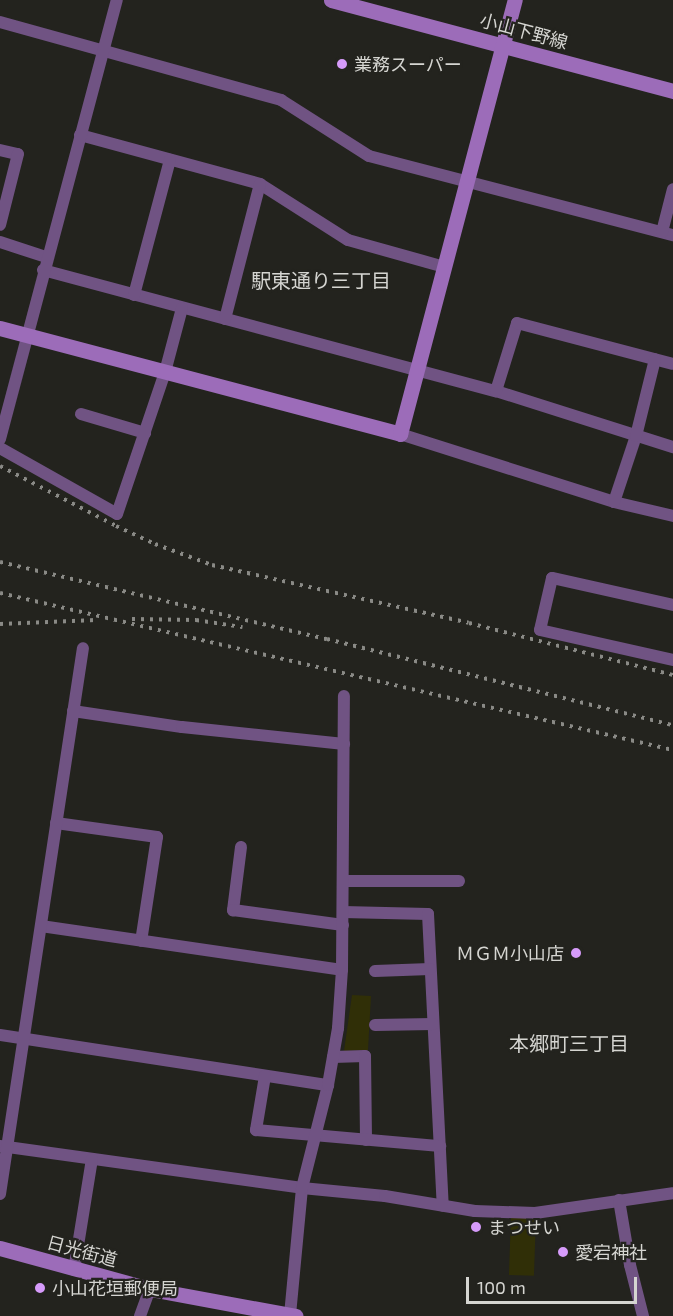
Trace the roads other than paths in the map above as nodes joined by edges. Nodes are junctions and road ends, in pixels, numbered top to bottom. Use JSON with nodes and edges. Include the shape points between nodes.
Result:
{"nodes":[{"id":1,"x":117,"y":0,"type":"edge"},
{"id":2,"x":331,"y":0,"type":"edge"},
{"id":3,"x":515,"y":0,"type":"edge"},
{"id":4,"x":0,"y":22,"type":"edge"},
{"id":5,"x":503,"y":46,"type":"junction"},
{"id":6,"x":103,"y":50,"type":"junction"},
{"id":7,"x":673,"y":91,"type":"edge"},
{"id":8,"x":80,"y":135,"type":"junction"},
{"id":9,"x":0,"y":150,"type":"edge"},
{"id":10,"x":170,"y":160,"type":"junction"},
{"id":11,"x":468,"y":180,"type":"junction"},
{"id":12,"x":260,"y":184,"type":"junction"},
{"id":13,"x":673,"y":189,"type":"edge"},
{"id":14,"x":0,"y":225,"type":"edge"},
{"id":15,"x":667,"y":233,"type":"edge"},
{"id":16,"x":0,"y":242,"type":"edge"},
{"id":17,"x":46,"y":257,"type":"junction"},
{"id":18,"x":446,"y":267,"type":"junction"},
{"id":19,"x":43,"y":270,"type":"junction"},
{"id":20,"x":134,"y":295,"type":"junction"},
{"id":21,"x":182,"y":308,"type":"junction"},
{"id":22,"x":225,"y":319,"type":"junction"},
{"id":23,"x":0,"y":328,"type":"edge"},
{"id":24,"x":27,"y":335,"type":"junction"},
{"id":25,"x":655,"y":359,"type":"junction"},
{"id":26,"x":673,"y":364,"type":"edge"},
{"id":27,"x":417,"y":371,"type":"junction"},
{"id":28,"x":165,"y":372,"type":"junction"},
{"id":29,"x":496,"y":391,"type":"junction"},
{"id":30,"x":81,"y":414,"type":"dead end"},
{"id":31,"x":145,"y":433,"type":"junction"},
{"id":32,"x":400,"y":434,"type":"junction"},
{"id":33,"x":636,"y":436,"type":"junction"},
{"id":34,"x":0,"y":439,"type":"edge"},
{"id":35,"x":673,"y":447,"type":"edge"},
{"id":36,"x":0,"y":448,"type":"edge"},
{"id":37,"x":614,"y":502,"type":"junction"},
{"id":38,"x":673,"y":516,"type":"edge"},
{"id":39,"x":673,"y":605,"type":"edge"},
{"id":40,"x":83,"y":648,"type":"dead end"},
{"id":41,"x":673,"y":660,"type":"edge"},
{"id":42,"x":344,"y":696,"type":"dead end"},
{"id":43,"x":73,"y":711,"type":"junction"},
{"id":44,"x":344,"y":744,"type":"junction"},
{"id":45,"x":57,"y":823,"type":"junction"},
{"id":46,"x":240,"y":847,"type":"dead end"},
{"id":47,"x":343,"y":881,"type":"junction"},
{"id":48,"x":459,"y":881,"type":"dead end"},
{"id":49,"x":343,"y":912,"type":"junction"},
{"id":50,"x":342,"y":925,"type":"junction"},
{"id":51,"x":41,"y":926,"type":"junction"},
{"id":52,"x":141,"y":941,"type":"junction"},
{"id":53,"x":430,"y":969,"type":"junction"},
{"id":54,"x":342,"y":970,"type":"junction"},
{"id":55,"x":375,"y":971,"type":"dead end"},
{"id":56,"x":433,"y":1024,"type":"junction"},
{"id":57,"x":375,"y":1025,"type":"dead end"},
{"id":58,"x":0,"y":1035,"type":"edge"},
{"id":59,"x":25,"y":1039,"type":"junction"},
{"id":60,"x":333,"y":1057,"type":"junction"},
{"id":61,"x":265,"y":1076,"type":"junction"},
{"id":62,"x":328,"y":1085,"type":"junction"},
{"id":63,"x":315,"y":1137,"type":"junction"},
{"id":64,"x":366,"y":1140,"type":"junction"},
{"id":65,"x":4,"y":1146,"type":"edge"},
{"id":66,"x":440,"y":1146,"type":"junction"},
{"id":67,"x":92,"y":1158,"type":"junction"},
{"id":68,"x":302,"y":1188,"type":"junction"},
{"id":69,"x":673,"y":1193,"type":"edge"},
{"id":70,"x":0,"y":1194,"type":"edge"},
{"id":71,"x":619,"y":1200,"type":"junction"},
{"id":72,"x":443,"y":1206,"type":"junction"},
{"id":73,"x":0,"y":1248,"type":"edge"},
{"id":74,"x":74,"y":1270,"type":"junction"},
{"id":75,"x":150,"y":1289,"type":"junction"},
{"id":76,"x":293,"y":1315,"type":"edge"},
{"id":77,"x":140,"y":1316,"type":"edge"},
{"id":78,"x":643,"y":1316,"type":"edge"}],
"edges":[{"from":1,"to":6,"type":"street"},
{"from":2,"to":5,"type":"street","name":"小山下野線"},
{"from":3,"to":5,"type":"street"},
{"from":4,"to":6,"type":"street"},
{"from":5,"to":7,"type":"street","name":"小山下野線"},
{"from":5,"to":11,"type":"street"},
{"from":6,"to":8,"type":"street"},
{"from":6,"to":11,"type":"street","via":[[281,100],[369,156]]},
{"from":8,"to":10,"type":"street"},
{"from":8,"to":17,"type":"street"},
{"from":9,"to":14,"type":"street","via":[[18,154]]},
{"from":10,"to":12,"type":"street"},
{"from":10,"to":20,"type":"street"},
{"from":11,"to":15,"type":"street"},
{"from":11,"to":18,"type":"street"},
{"from":12,"to":18,"type":"street","via":[[348,240]]},
{"from":12,"to":22,"type":"street"},
{"from":13,"to":15,"type":"street"},
{"from":16,"to":17,"type":"street"},
{"from":17,"to":19,"type":"street"},
{"from":18,"to":27,"type":"street"},
{"from":19,"to":20,"type":"street"},
{"from":19,"to":24,"type":"street"},
{"from":20,"to":21,"type":"street"},
{"from":21,"to":22,"type":"street"},
{"from":21,"to":28,"type":"street"},
{"from":22,"to":27,"type":"street"},
{"from":23,"to":24,"type":"street"},
{"from":24,"to":28,"type":"street"},
{"from":24,"to":34,"type":"street"},
{"from":25,"to":26,"type":"street"},
{"from":25,"to":29,"type":"street","via":[[517,323]]},
{"from":25,"to":33,"type":"street"},
{"from":27,"to":29,"type":"street"},
{"from":27,"to":32,"type":"street"},
{"from":28,"to":31,"type":"street"},
{"from":28,"to":32,"type":"street"},
{"from":29,"to":33,"type":"street"},
{"from":30,"to":31,"type":"street"},
{"from":31,"to":36,"type":"street","via":[[117,514]]},
{"from":32,"to":37,"type":"street"},
{"from":33,"to":35,"type":"street"},
{"from":33,"to":37,"type":"street"},
{"from":37,"to":38,"type":"street"},
{"from":39,"to":41,"type":"street","via":[[552,579],[540,630]]},
{"from":40,"to":43,"type":"street"},
{"from":42,"to":44,"type":"street"},
{"from":43,"to":44,"type":"street"},
{"from":43,"to":45,"type":"street"},
{"from":44,"to":47,"type":"street"},
{"from":45,"to":51,"type":"street"},
{"from":45,"to":52,"type":"street","via":[[157,837]]},
{"from":46,"to":50,"type":"street","via":[[233,910]]},
{"from":47,"to":48,"type":"street"},
{"from":47,"to":49,"type":"street"},
{"from":49,"to":50,"type":"street"},
{"from":49,"to":53,"type":"street","via":[[428,914]]},
{"from":50,"to":54,"type":"street"},
{"from":51,"to":52,"type":"street"},
{"from":51,"to":59,"type":"street"},
{"from":52,"to":54,"type":"street"},
{"from":53,"to":55,"type":"street"},
{"from":53,"to":56,"type":"street"},
{"from":54,"to":60,"type":"street"},
{"from":56,"to":57,"type":"street"},
{"from":56,"to":66,"type":"street"},
{"from":58,"to":59,"type":"street"},
{"from":59,"to":61,"type":"street"},
{"from":59,"to":65,"type":"street"},
{"from":60,"to":62,"type":"street"},
{"from":60,"to":64,"type":"street","via":[[365,1056]]},
{"from":61,"to":62,"type":"street"},
{"from":61,"to":63,"type":"street","via":[[256,1130]]},
{"from":62,"to":63,"type":"street"},
{"from":63,"to":64,"type":"street"},
{"from":63,"to":68,"type":"street"},
{"from":64,"to":66,"type":"street"},
{"from":65,"to":67,"type":"street"},
{"from":65,"to":70,"type":"street"},
{"from":66,"to":72,"type":"street"},
{"from":67,"to":68,"type":"street"},
{"from":67,"to":74,"type":"street"},
{"from":68,"to":72,"type":"street"},
{"from":68,"to":76,"type":"street"},
{"from":69,"to":71,"type":"street"},
{"from":71,"to":72,"type":"street","via":[[535,1214]]},
{"from":71,"to":78,"type":"street"},
{"from":73,"to":74,"type":"street","name":"日光街道"},
{"from":74,"to":75,"type":"street","name":"日光街道"},
{"from":75,"to":76,"type":"street","name":"日光街道"},
{"from":75,"to":77,"type":"street"}]}
